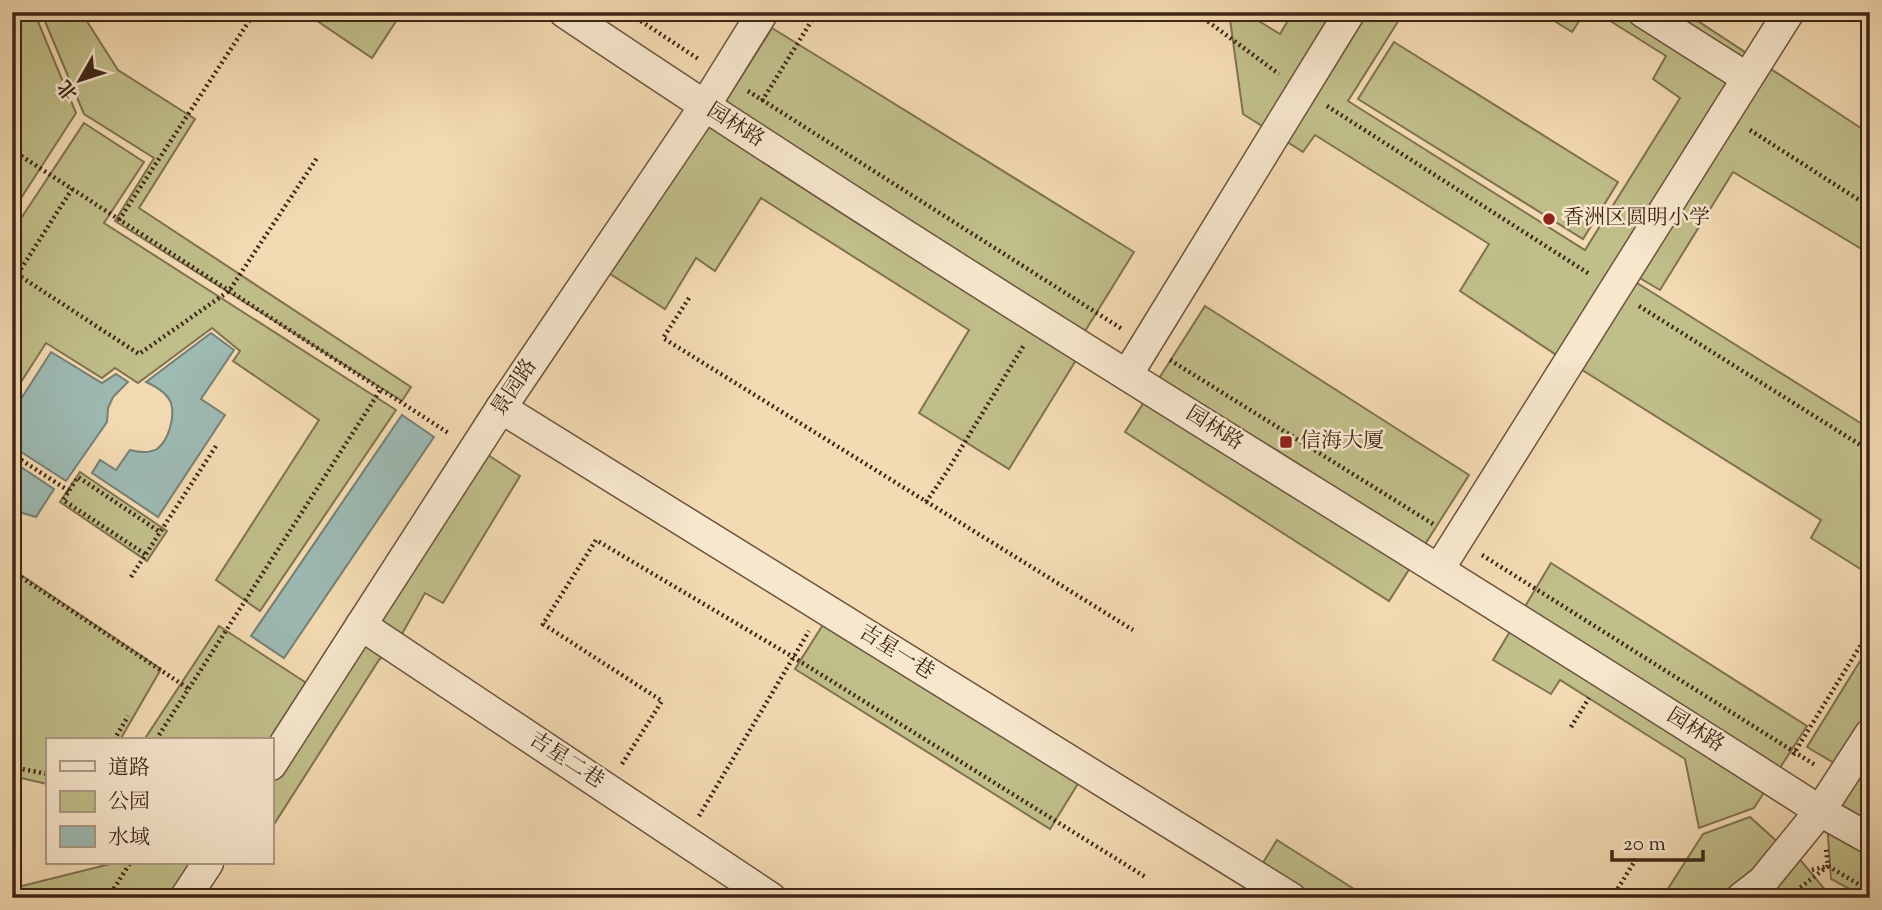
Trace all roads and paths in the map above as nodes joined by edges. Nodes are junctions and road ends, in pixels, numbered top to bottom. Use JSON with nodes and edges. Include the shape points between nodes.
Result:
{"nodes":[{"id":1,"x":19,"y":12,"type":"edge"},
{"id":2,"x":255,"y":12,"type":"edge"},
{"id":3,"x":564,"y":12,"type":"edge"},
{"id":4,"x":627,"y":12,"type":"edge"},
{"id":5,"x":763,"y":12,"type":"edge"},
{"id":6,"x":817,"y":12,"type":"edge"},
{"id":7,"x":1350,"y":12,"type":"edge"},
{"id":8,"x":1564,"y":12,"type":"edge"},
{"id":9,"x":1643,"y":12,"type":"edge"},
{"id":10,"x":1789,"y":12,"type":"edge"},
{"id":11,"x":1199,"y":15,"type":"dead end"},
{"id":12,"x":1570,"y":16,"type":"dead end"},
{"id":13,"x":12,"y":22,"type":"edge"},
{"id":14,"x":724,"y":75,"type":"junction"},
{"id":15,"x":1747,"y":78,"type":"junction"},
{"id":16,"x":1302,"y":90,"type":"junction"},
{"id":17,"x":762,"y":100,"type":"junction"},
{"id":18,"x":704,"y":107,"type":"junction"},
{"id":19,"x":1724,"y":114,"type":"junction"},
{"id":20,"x":743,"y":131,"type":"junction"},
{"id":21,"x":12,"y":150,"type":"edge"},
{"id":22,"x":317,"y":158,"type":"dead end"},
{"id":23,"x":72,"y":189,"type":"junction"},
{"id":24,"x":1870,"y":207,"type":"edge"},
{"id":25,"x":119,"y":220,"type":"junction"},
{"id":26,"x":15,"y":273,"type":"edge"},
{"id":27,"x":12,"y":283,"type":"edge"},
{"id":28,"x":1614,"y":290,"type":"junction"},
{"id":29,"x":229,"y":291,"type":"junction"},
{"id":30,"x":689,"y":298,"type":"dead end"},
{"id":31,"x":1039,"y":319,"type":"junction"},
{"id":32,"x":1146,"y":344,"type":"junction"},
{"id":33,"x":1127,"y":375,"type":"junction"},
{"id":34,"x":381,"y":389,"type":"junction"},
{"id":35,"x":501,"y":408,"type":"junction"},
{"id":36,"x":216,"y":446,"type":"dead end"},
{"id":37,"x":475,"y":450,"type":"junction"},
{"id":38,"x":1870,"y":451,"type":"edge"},
{"id":39,"x":12,"y":454,"type":"edge"},
{"id":40,"x":69,"y":491,"type":"junction"},
{"id":41,"x":926,"y":502,"type":"junction"},
{"id":42,"x":160,"y":532,"type":"junction"},
{"id":43,"x":1457,"y":539,"type":"junction"},
{"id":44,"x":145,"y":554,"type":"junction"},
{"id":45,"x":1439,"y":569,"type":"junction"},
{"id":46,"x":12,"y":571,"type":"edge"},
{"id":47,"x":131,"y":577,"type":"dead end"},
{"id":48,"x":823,"y":608,"type":"junction"},
{"id":49,"x":361,"y":625,"type":"junction"},
{"id":50,"x":1133,"y":630,"type":"dead end"},
{"id":51,"x":1870,"y":630,"type":"edge"},
{"id":52,"x":793,"y":657,"type":"junction"},
{"id":53,"x":189,"y":690,"type":"junction"},
{"id":54,"x":128,"y":716,"type":"dead end"},
{"id":55,"x":1870,"y":734,"type":"edge"},
{"id":56,"x":159,"y":736,"type":"dead end"},
{"id":57,"x":115,"y":738,"type":"edge"},
{"id":58,"x":1794,"y":752,"type":"junction"},
{"id":59,"x":273,"y":762,"type":"edge"},
{"id":60,"x":12,"y":767,"type":"edge"},
{"id":61,"x":46,"y":774,"type":"edge"},
{"id":62,"x":1839,"y":780,"type":"junction"},
{"id":63,"x":1775,"y":782,"type":"junction"},
{"id":64,"x":606,"y":788,"type":"junction"},
{"id":65,"x":1820,"y":811,"type":"junction"},
{"id":66,"x":693,"y":826,"type":"dead end"},
{"id":67,"x":1870,"y":839,"type":"edge"},
{"id":68,"x":1636,"y":859,"type":"dead end"},
{"id":69,"x":129,"y":864,"type":"edge"},
{"id":70,"x":207,"y":864,"type":"edge"},
{"id":71,"x":1147,"y":878,"type":"dead end"},
{"id":72,"x":1752,"y":889,"type":"edge"},
{"id":73,"x":1870,"y":891,"type":"edge"},
{"id":74,"x":108,"y":898,"type":"edge"},
{"id":75,"x":186,"y":898,"type":"edge"},
{"id":76,"x":771,"y":898,"type":"edge"},
{"id":77,"x":1291,"y":898,"type":"edge"},
{"id":78,"x":1612,"y":898,"type":"edge"}],
"edges":[{"from":1,"to":13,"type":"path"},
{"from":2,"to":25,"type":"path"},
{"from":3,"to":18,"type":"street","name":"园林路"},
{"from":4,"to":14,"type":"path"},
{"from":5,"to":14,"type":"street","name":"景园路"},
{"from":6,"to":17,"type":"path"},
{"from":7,"to":16,"type":"street"},
{"from":8,"to":12,"type":"path"},
{"from":9,"to":15,"type":"street"},
{"from":10,"to":15,"type":"street"},
{"from":11,"to":16,"type":"path"},
{"from":14,"to":17,"type":"path"},
{"from":14,"to":18,"type":"street","name":"景园路"},
{"from":15,"to":19,"type":"street"},
{"from":16,"to":28,"type":"path"},
{"from":16,"to":32,"type":"street"},
{"from":17,"to":20,"type":"path"},
{"from":17,"to":32,"type":"path"},
{"from":18,"to":20,"type":"street","name":"园林路"},
{"from":18,"to":35,"type":"street","name":"景园路"},
{"from":19,"to":24,"type":"path"},
{"from":19,"to":28,"type":"street"},
{"from":20,"to":31,"type":"street","name":"园林路"},
{"from":21,"to":23,"type":"path"},
{"from":22,"to":29,"type":"path"},
{"from":23,"to":25,"type":"path"},
{"from":23,"to":26,"type":"path"},
{"from":25,"to":29,"type":"path"},
{"from":26,"to":27,"type":"path"},
{"from":26,"to":29,"type":"path","via":[[139,354]]},
{"from":28,"to":38,"type":"path"},
{"from":28,"to":43,"type":"street"},
{"from":29,"to":34,"type":"path"},
{"from":30,"to":41,"type":"path","via":[[663,338]]},
{"from":31,"to":33,"type":"street","name":"园林路"},
{"from":31,"to":41,"type":"path"},
{"from":32,"to":33,"type":"street"},
{"from":32,"to":43,"type":"path"},
{"from":33,"to":45,"type":"street","name":"园林路"},
{"from":34,"to":37,"type":"path"},
{"from":34,"to":53,"type":"path"},
{"from":35,"to":37,"type":"street","name":"景园路"},
{"from":35,"to":48,"type":"street","name":"吉星一巷"},
{"from":36,"to":42,"type":"path"},
{"from":37,"to":49,"type":"street","name":"景园路"},
{"from":39,"to":40,"type":"path"},
{"from":40,"to":42,"type":"path","via":[[78,477]]},
{"from":40,"to":44,"type":"path","via":[[63,500]]},
{"from":41,"to":50,"type":"path"},
{"from":42,"to":44,"type":"path"},
{"from":43,"to":45,"type":"street"},
{"from":43,"to":58,"type":"path"},
{"from":44,"to":47,"type":"path"},
{"from":45,"to":63,"type":"street","name":"园林路"},
{"from":46,"to":53,"type":"path"},
{"from":48,"to":52,"type":"path"},
{"from":48,"to":77,"type":"street","name":"吉星一巷"},
{"from":49,"to":59,"type":"street","name":"景园路"},
{"from":49,"to":64,"type":"street","name":"吉星二巷"},
{"from":51,"to":58,"type":"path"},
{"from":52,"to":64,"type":"path","via":[[596,540],[543,625],[662,701]]},
{"from":52,"to":66,"type":"path"},
{"from":52,"to":71,"type":"path"},
{"from":53,"to":56,"type":"path"},
{"from":54,"to":57,"type":"path"},
{"from":55,"to":62,"type":"street"},
{"from":58,"to":62,"type":"path"},
{"from":58,"to":63,"type":"path"},
{"from":60,"to":61,"type":"path"},
{"from":62,"to":65,"type":"street"},
{"from":63,"to":65,"type":"street","name":"园林路"},
{"from":64,"to":76,"type":"street","name":"吉星二巷"},
{"from":65,"to":67,"type":"street","name":"园林路"},
{"from":65,"to":72,"type":"street"},
{"from":68,"to":78,"type":"path"},
{"from":69,"to":74,"type":"path"},
{"from":70,"to":75,"type":"street"},
{"from":72,"to":73,"type":"path","via":[[1828,866]]}]}
